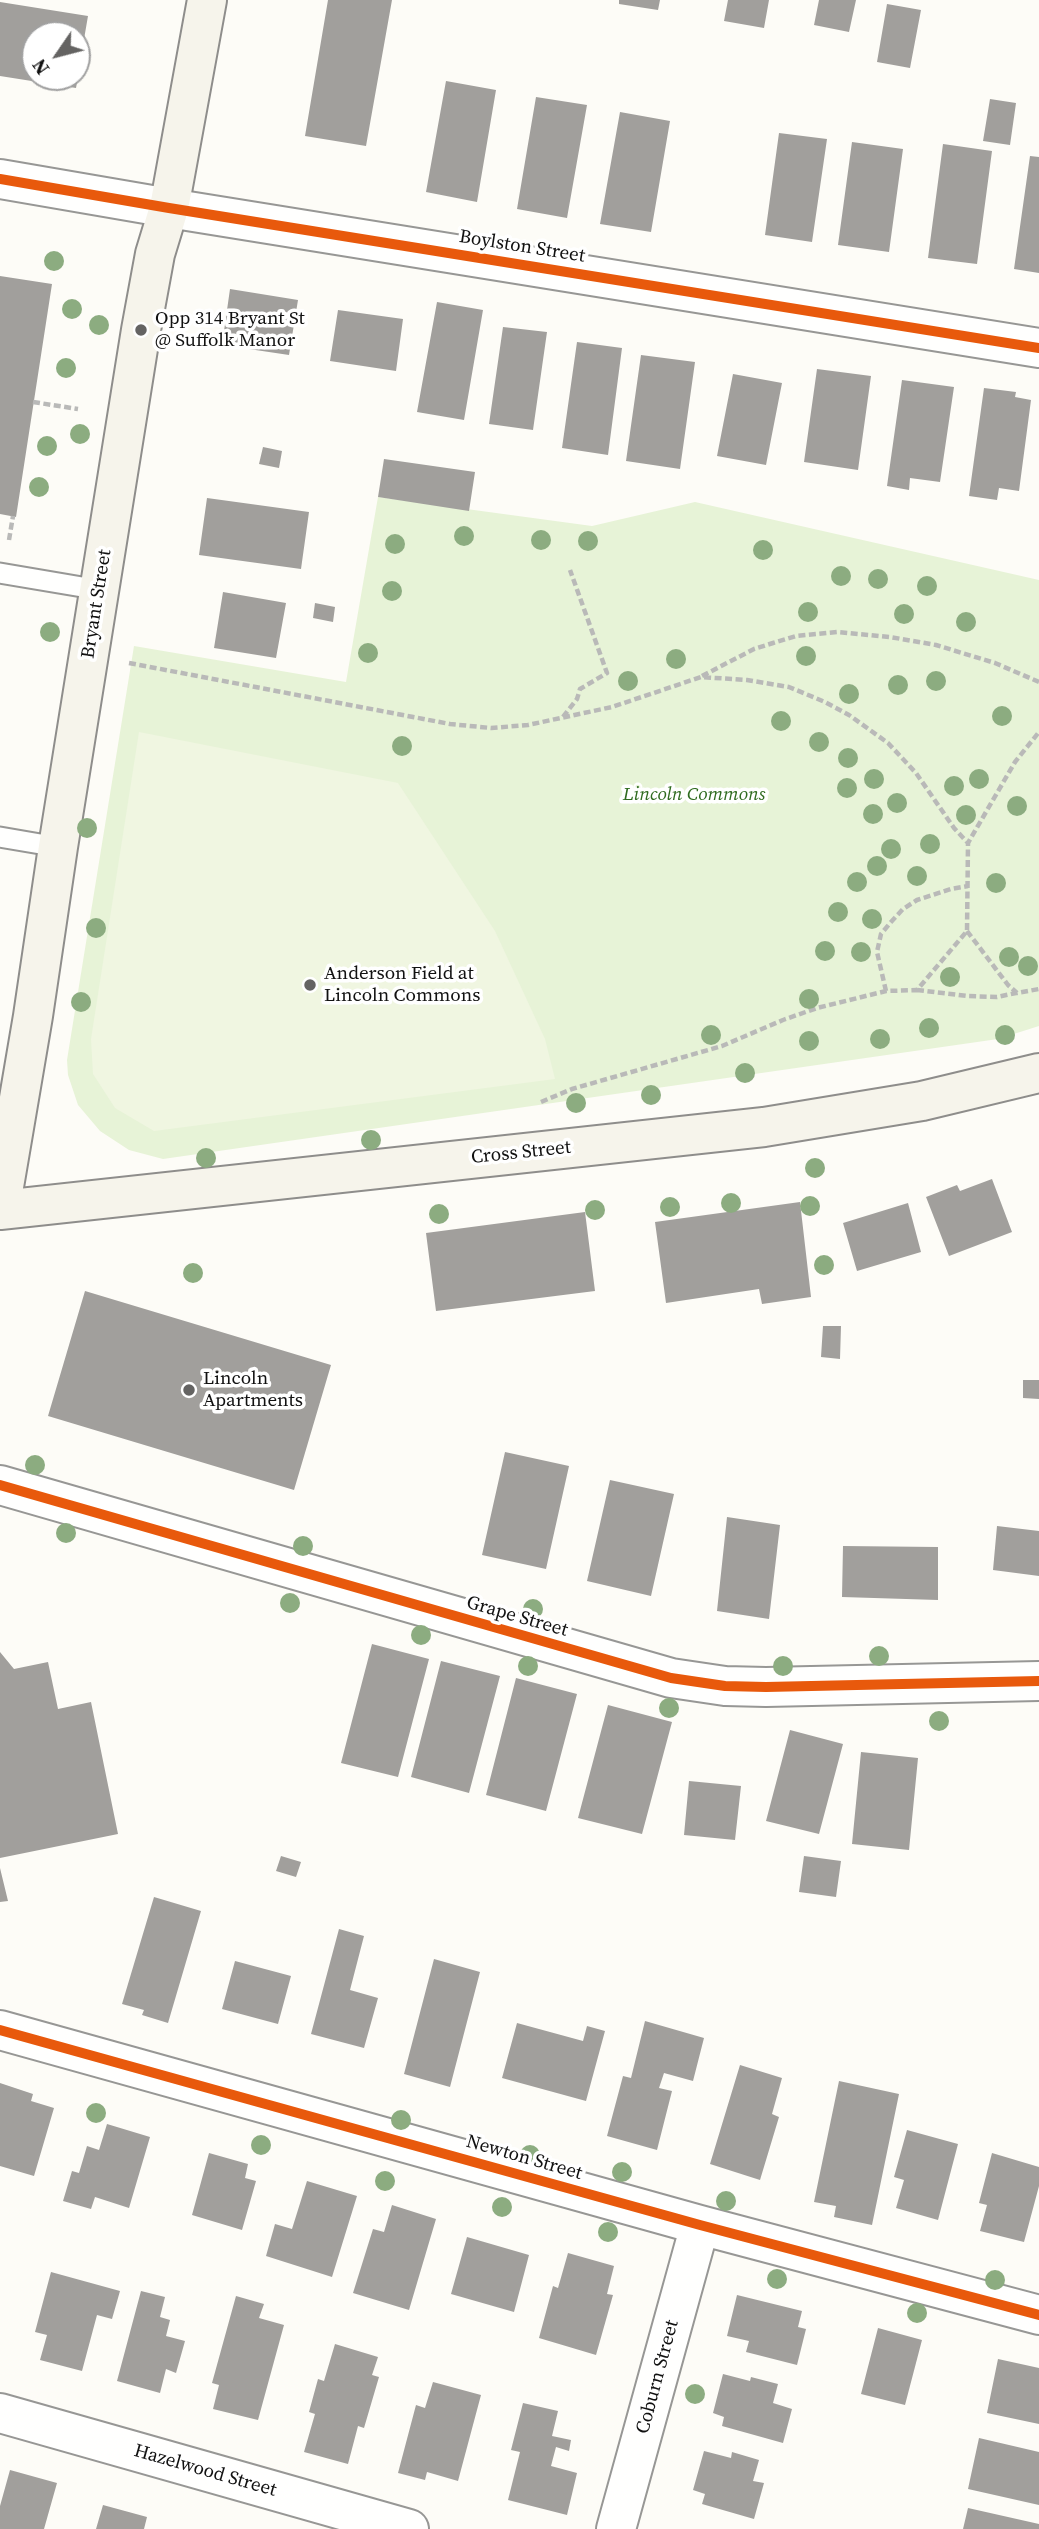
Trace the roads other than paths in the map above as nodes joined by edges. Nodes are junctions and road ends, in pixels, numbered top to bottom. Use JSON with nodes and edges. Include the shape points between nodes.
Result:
{"nodes":[{"id":1,"x":207,"y":0,"type":"edge"},
{"id":2,"x":0,"y":179,"type":"edge"},
{"id":3,"x":169,"y":208,"type":"junction"},
{"id":4,"x":1039,"y":348,"type":"edge"},
{"id":5,"x":0,"y":573,"type":"edge"},
{"id":6,"x":100,"y":590,"type":"junction"},
{"id":7,"x":0,"y":837,"type":"edge"},
{"id":8,"x":58,"y":846,"type":"junction"},
{"id":9,"x":1039,"y":1073,"type":"edge"},
{"id":10,"x":0,"y":1210,"type":"edge"},
{"id":11,"x":0,"y":1485,"type":"edge"},
{"id":12,"x":1039,"y":1681,"type":"edge"},
{"id":13,"x":0,"y":2030,"type":"edge"},
{"id":14,"x":699,"y":2225,"type":"junction"},
{"id":15,"x":1039,"y":2315,"type":"edge"},
{"id":16,"x":0,"y":2413,"type":"edge"},
{"id":17,"x":409,"y":2529,"type":"edge"},
{"id":18,"x":616,"y":2529,"type":"edge"}],
"edges":[{"from":1,"to":3,"type":"main road","name":"Bryant Street"},
{"from":2,"to":3,"type":"street","name":"Boylston Street"},
{"from":3,"to":4,"type":"street","name":"Boylston Street"},
{"from":3,"to":6,"type":"main road","name":"Bryant Street","via":[[143,317]]},
{"from":5,"to":6,"type":"lane"},
{"from":6,"to":8,"type":"main road","name":"Bryant Street"},
{"from":7,"to":8,"type":"lane"},
{"from":8,"to":10,"type":"main road","name":"Bryant Street"},
{"from":9,"to":10,"type":"main road","name":"Cross Street","via":[[922,1101],[764,1127]]},
{"from":11,"to":12,"type":"street","name":"Grape Street","via":[[671,1678],[766,1687]]},
{"from":13,"to":14,"type":"street","name":"Newton Street"},
{"from":14,"to":15,"type":"street","name":"Newton Street"},
{"from":14,"to":18,"type":"street","name":"Coburn Street"},
{"from":16,"to":17,"type":"street","name":"Hazelwood Street"}]}
